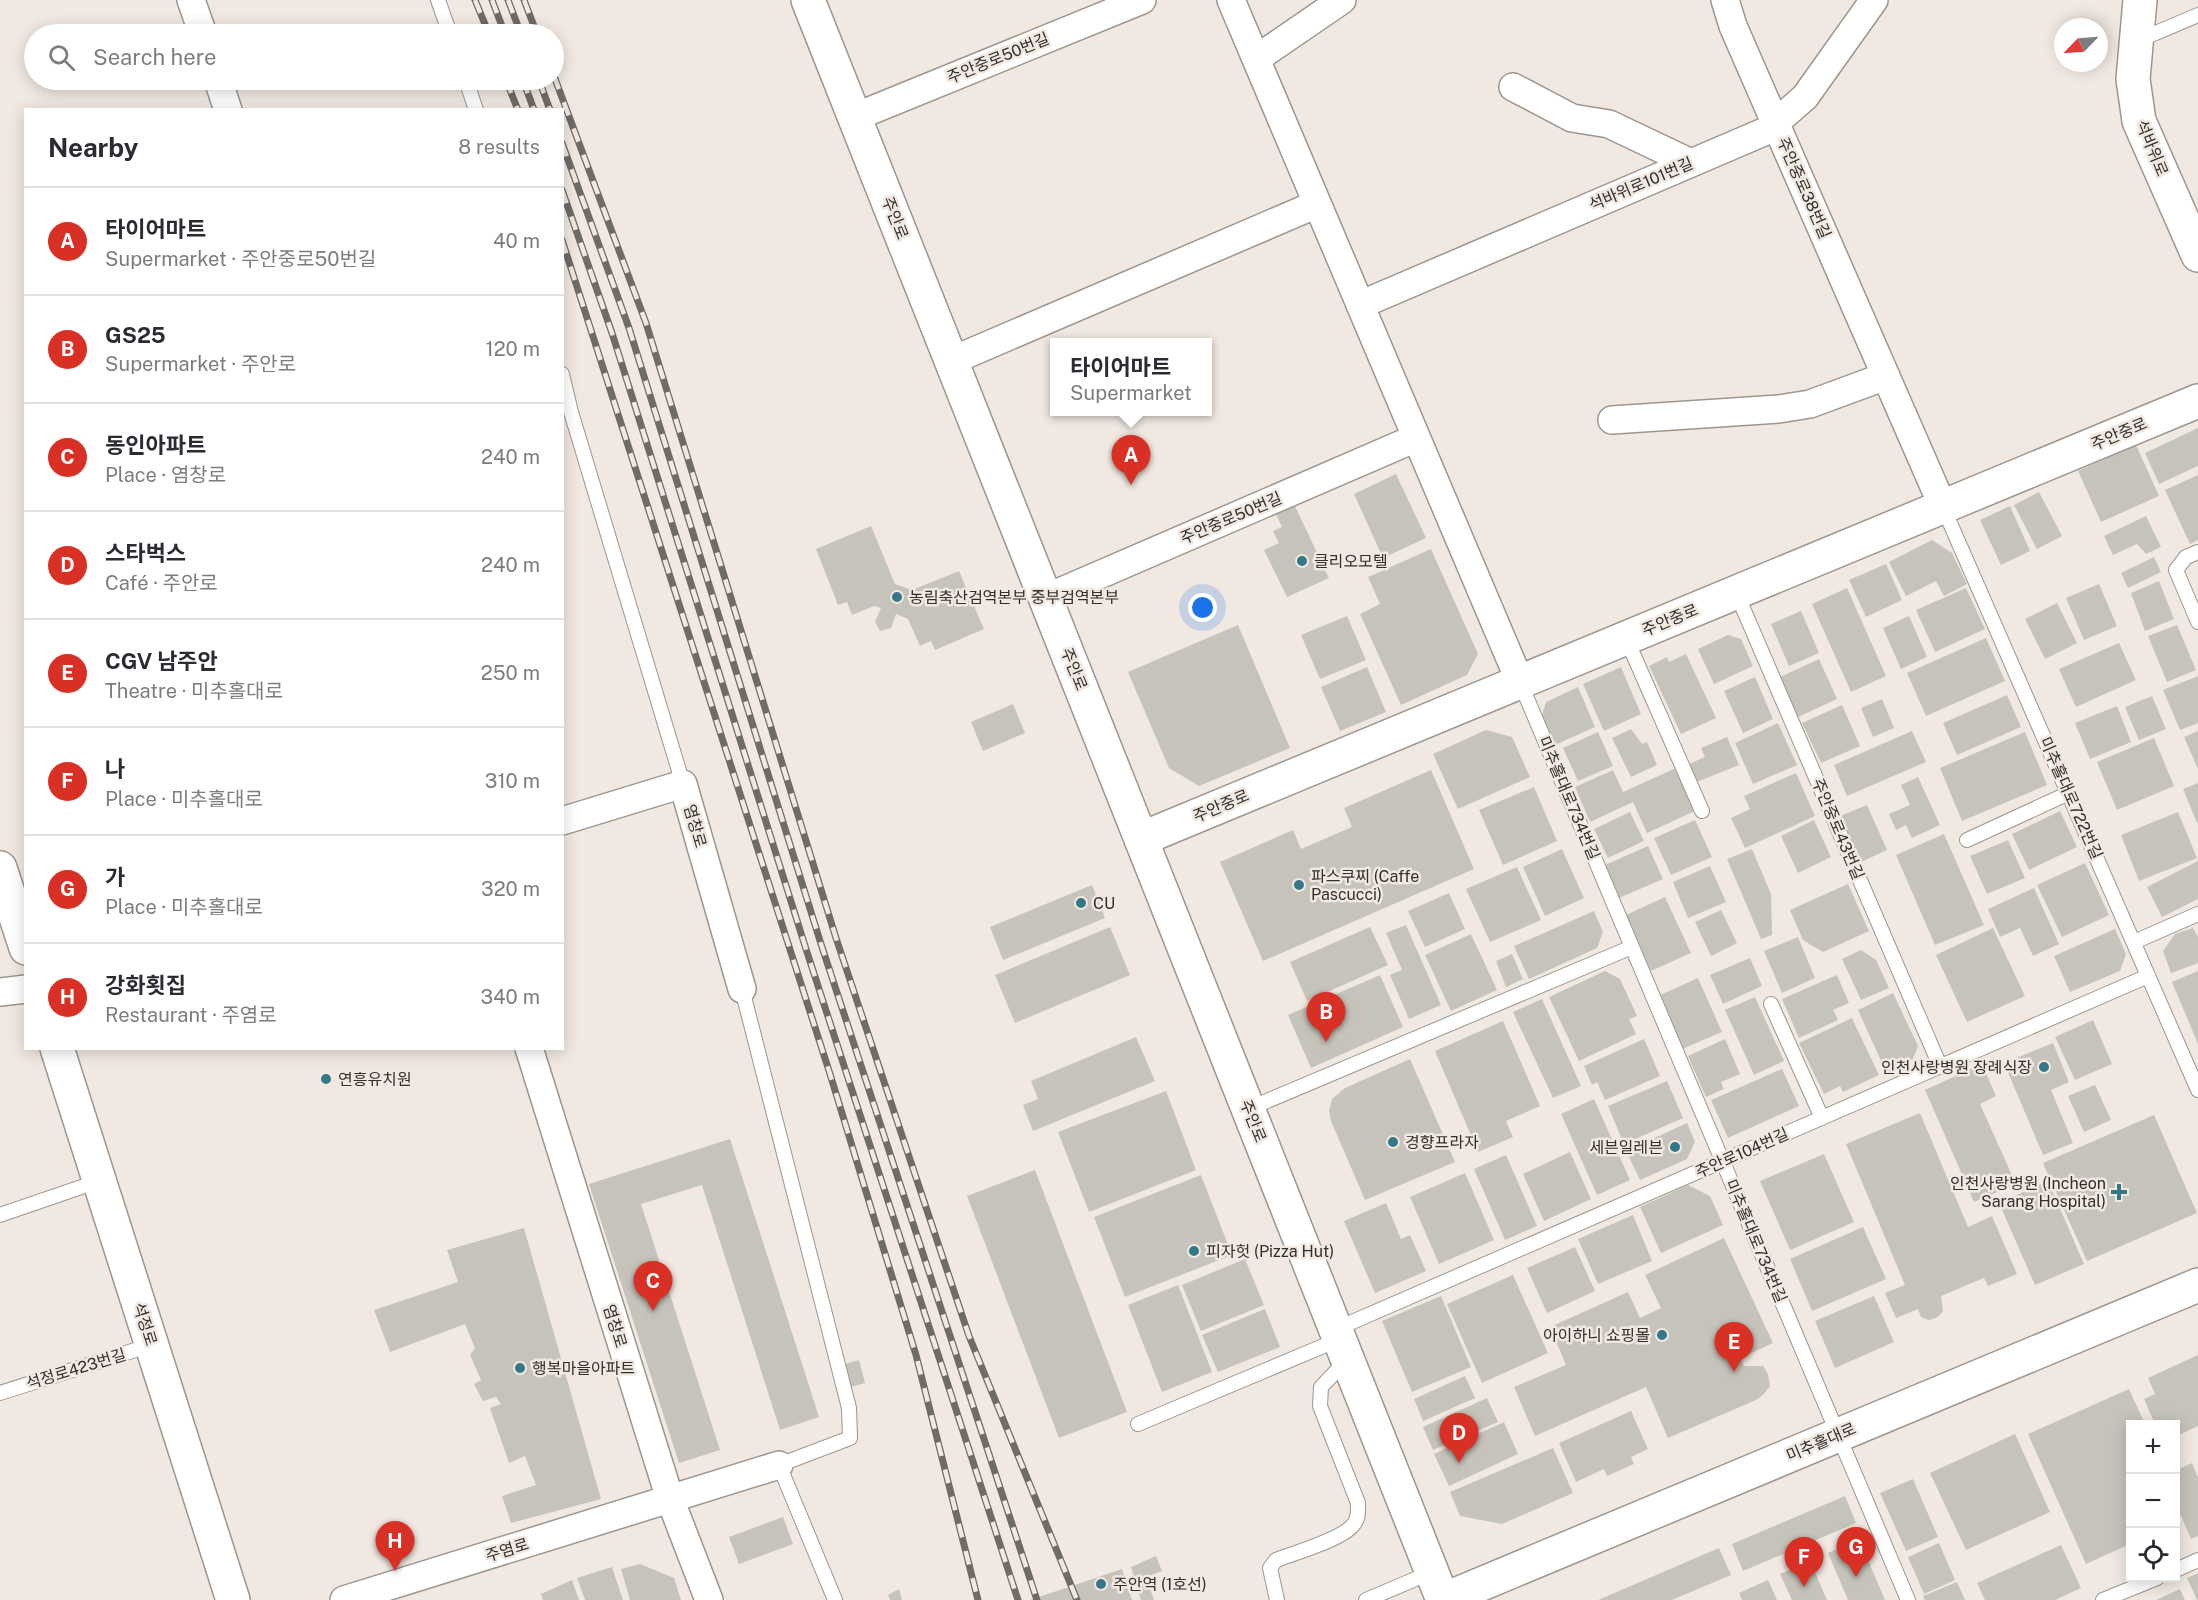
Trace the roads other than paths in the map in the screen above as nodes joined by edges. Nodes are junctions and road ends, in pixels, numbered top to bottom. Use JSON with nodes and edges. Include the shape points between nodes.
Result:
{"nodes":[{"id":1,"x":191,"y":0,"type":"edge"},
{"id":2,"x":438,"y":0,"type":"edge"},
{"id":3,"x":808,"y":0,"type":"edge"},
{"id":4,"x":1142,"y":0,"type":"edge"},
{"id":5,"x":1231,"y":0,"type":"edge"},
{"id":6,"x":1342,"y":0,"type":"edge"},
{"id":7,"x":1725,"y":0,"type":"edge"},
{"id":8,"x":1874,"y":0,"type":"edge"},
{"id":9,"x":2140,"y":0,"type":"edge"},
{"id":10,"x":2198,"y":15,"type":"edge"},
{"id":11,"x":199,"y":24,"type":"edge"},
{"id":12,"x":446,"y":24,"type":"edge"},
{"id":13,"x":2137,"y":42,"type":"junction"},
{"id":14,"x":1256,"y":59,"type":"junction"},
{"id":15,"x":1513,"y":87,"type":"dead end"},
{"id":16,"x":221,"y":90,"type":"edge"},
{"id":17,"x":469,"y":90,"type":"edge"},
{"id":18,"x":227,"y":108,"type":"edge"},
{"id":19,"x":475,"y":108,"type":"edge"},
{"id":20,"x":855,"y":117,"type":"junction"},
{"id":21,"x":1776,"y":123,"type":"junction"},
{"id":22,"x":1691,"y":163,"type":"junction"},
{"id":23,"x":1317,"y":204,"type":"junction"},
{"id":24,"x":2198,"y":255,"type":"edge"},
{"id":25,"x":1360,"y":305,"type":"junction"},
{"id":26,"x":951,"y":361,"type":"junction"},
{"id":27,"x":1886,"y":376,"type":"junction"},
{"id":28,"x":564,"y":382,"type":"edge"},
{"id":29,"x":2198,"y":401,"type":"edge"},
{"id":30,"x":1612,"y":420,"type":"dead end"},
{"id":31,"x":1416,"y":438,"type":"junction"},
{"id":32,"x":1943,"y":507,"type":"junction"},
{"id":33,"x":2198,"y":552,"type":"edge"},
{"id":34,"x":1736,"y":592,"type":"junction"},
{"id":35,"x":1046,"y":598,"type":"junction"},
{"id":36,"x":2198,"y":622,"type":"edge"},
{"id":37,"x":1626,"y":638,"type":"junction"},
{"id":38,"x":1520,"y":682,"type":"junction"},
{"id":39,"x":683,"y":784,"type":"junction"},
{"id":40,"x":2069,"y":793,"type":"junction"},
{"id":41,"x":1702,"y":811,"type":"dead end"},
{"id":42,"x":564,"y":820,"type":"edge"},
{"id":43,"x":1141,"y":839,"type":"junction"},
{"id":44,"x":1967,"y":840,"type":"dead end"},
{"id":45,"x":0,"y":868,"type":"edge"},
{"id":46,"x":2198,"y":914,"type":"edge"},
{"id":47,"x":24,"y":942,"type":"edge"},
{"id":48,"x":2134,"y":942,"type":"junction"},
{"id":49,"x":1632,"y":946,"type":"junction"},
{"id":50,"x":2148,"y":976,"type":"junction"},
{"id":51,"x":24,"y":989,"type":"edge"},
{"id":52,"x":742,"y":989,"type":"joint"},
{"id":53,"x":0,"y":992,"type":"edge"},
{"id":54,"x":1771,"y":1004,"type":"dead end"},
{"id":55,"x":58,"y":1050,"type":"edge"},
{"id":56,"x":530,"y":1050,"type":"edge"},
{"id":57,"x":1940,"y":1066,"type":"junction"},
{"id":58,"x":2198,"y":1090,"type":"edge"},
{"id":59,"x":1248,"y":1109,"type":"junction"},
{"id":60,"x":1822,"y":1118,"type":"junction"},
{"id":61,"x":1722,"y":1161,"type":"junction"},
{"id":62,"x":99,"y":1182,"type":"junction"},
{"id":63,"x":0,"y":1215,"type":"edge"},
{"id":64,"x":2198,"y":1285,"type":"edge"},
{"id":65,"x":1341,"y":1342,"type":"junction"},
{"id":66,"x":151,"y":1345,"type":"junction"},
{"id":67,"x":0,"y":1393,"type":"edge"},
{"id":68,"x":1138,"y":1424,"type":"dead end"},
{"id":69,"x":1838,"y":1435,"type":"junction"},
{"id":70,"x":779,"y":1465,"type":"junction"},
{"id":71,"x":670,"y":1499,"type":"junction"},
{"id":72,"x":2198,"y":1560,"type":"edge"},
{"id":73,"x":2180,"y":1568,"type":"edge"},
{"id":74,"x":2147,"y":1582,"type":"edge"},
{"id":75,"x":1440,"y":1591,"type":"edge"},
{"id":76,"x":233,"y":1600,"type":"edge"},
{"id":77,"x":344,"y":1600,"type":"edge"},
{"id":78,"x":709,"y":1600,"type":"edge"},
{"id":79,"x":835,"y":1600,"type":"edge"},
{"id":80,"x":1277,"y":1600,"type":"edge"},
{"id":81,"x":1366,"y":1600,"type":"edge"},
{"id":82,"x":1908,"y":1600,"type":"edge"},
{"id":83,"x":2103,"y":1600,"type":"edge"}],
"edges":[{"from":1,"to":11,"type":"street"},
{"from":2,"to":12,"type":"lane"},
{"from":3,"to":20,"type":"main road","name":"주안로"},
{"from":4,"to":20,"type":"street","name":"주안중로50번길"},
{"from":5,"to":14,"type":"street"},
{"from":6,"to":14,"type":"street"},
{"from":7,"to":21,"type":"street","name":"주안중로38번길"},
{"from":8,"to":21,"type":"street","name":"석바위로101번길","via":[[1805,97]]},
{"from":9,"to":13,"type":"main road","name":"석바위로"},
{"from":10,"to":13,"type":"lane"},
{"from":13,"to":24,"type":"main road","name":"석바위로","via":[[2133,79],[2139,121]]},
{"from":14,"to":23,"type":"street"},
{"from":15,"to":22,"type":"street","via":[[1572,118],[1610,124]]},
{"from":16,"to":18,"type":"street"},
{"from":17,"to":19,"type":"lane"},
{"from":20,"to":26,"type":"main road","name":"주안로"},
{"from":21,"to":22,"type":"street","name":"석바위로101번길"},
{"from":21,"to":27,"type":"street","name":"주안중로38번길"},
{"from":22,"to":25,"type":"street","name":"석바위로101번길"},
{"from":23,"to":25,"type":"street"},
{"from":23,"to":26,"type":"street"},
{"from":25,"to":31,"type":"street"},
{"from":26,"to":35,"type":"main road","name":"주안로"},
{"from":27,"to":30,"type":"street","via":[[1836,396],[1779,409]]},
{"from":27,"to":32,"type":"street","name":"주안중로38번길"},
{"from":28,"to":39,"type":"lane"},
{"from":29,"to":32,"type":"main road","name":"주안중로"},
{"from":31,"to":35,"type":"street","name":"주안중로50번길"},
{"from":31,"to":38,"type":"street"},
{"from":32,"to":34,"type":"main road","name":"주안중로"},
{"from":32,"to":40,"type":"lane","name":"미추홀대로722번길"},
{"from":33,"to":36,"type":"lane","via":[[2186,557],[2176,570]]},
{"from":34,"to":37,"type":"main road","name":"주안중로"},
{"from":34,"to":57,"type":"lane","name":"주안중로43번길"},
{"from":35,"to":43,"type":"main road","name":"주안로"},
{"from":37,"to":38,"type":"main road","name":"주안중로"},
{"from":37,"to":41,"type":"lane"},
{"from":38,"to":43,"type":"main road","name":"주안중로"},
{"from":38,"to":49,"type":"lane","name":"미추홀대로734번길"},
{"from":39,"to":42,"type":"street","name":"염창로"},
{"from":39,"to":52,"type":"street","name":"염창로"},
{"from":40,"to":44,"type":"lane"},
{"from":40,"to":48,"type":"lane","name":"미추홀대로722번길"},
{"from":43,"to":59,"type":"main road","name":"주안로"},
{"from":45,"to":47,"type":"main road"},
{"from":46,"to":48,"type":"lane"},
{"from":48,"to":50,"type":"lane","name":"미추홀대로722번길"},
{"from":49,"to":59,"type":"lane"},
{"from":49,"to":61,"type":"lane","name":"미추홀대로734번길"},
{"from":50,"to":57,"type":"lane","name":"주안로104번길"},
{"from":50,"to":58,"type":"lane","name":"미추홀대로722번길"},
{"from":51,"to":53,"type":"street"},
{"from":52,"to":70,"type":"lane","via":[[849,1408],[850,1438]]},
{"from":54,"to":60,"type":"lane"},
{"from":55,"to":62,"type":"main road","name":"석정로"},
{"from":56,"to":71,"type":"street","name":"염창로"},
{"from":57,"to":60,"type":"lane","name":"주안로104번길"},
{"from":59,"to":65,"type":"main road","name":"주안로"},
{"from":60,"to":61,"type":"lane","name":"주안로104번길"},
{"from":61,"to":65,"type":"lane","name":"주안로104번길"},
{"from":61,"to":69,"type":"lane","name":"미추홀대로734번길"},
{"from":62,"to":63,"type":"lane"},
{"from":62,"to":66,"type":"main road","name":"석정로"},
{"from":64,"to":69,"type":"main road","name":"미추홀대로"},
{"from":65,"to":68,"type":"lane"},
{"from":65,"to":75,"type":"main road","name":"주안로"},
{"from":65,"to":80,"type":"lane","via":[[1321,1388],[1320,1406],[1358,1503],[1357,1518],[1342,1533],[1276,1560],[1270,1568]]},
{"from":66,"to":67,"type":"lane","name":"석정로423번길"},
{"from":66,"to":76,"type":"main road","name":"석정로"},
{"from":69,"to":75,"type":"main road","name":"미추홀대로"},
{"from":69,"to":82,"type":"lane","name":"미추홀대로734번길"},
{"from":70,"to":71,"type":"street","name":"주염로"},
{"from":70,"to":79,"type":"lane"},
{"from":71,"to":77,"type":"street","name":"주염로"},
{"from":71,"to":78,"type":"street","name":"염창로"},
{"from":72,"to":73,"type":"lane"},
{"from":74,"to":83,"type":"lane"},
{"from":75,"to":81,"type":"lane"}]}
